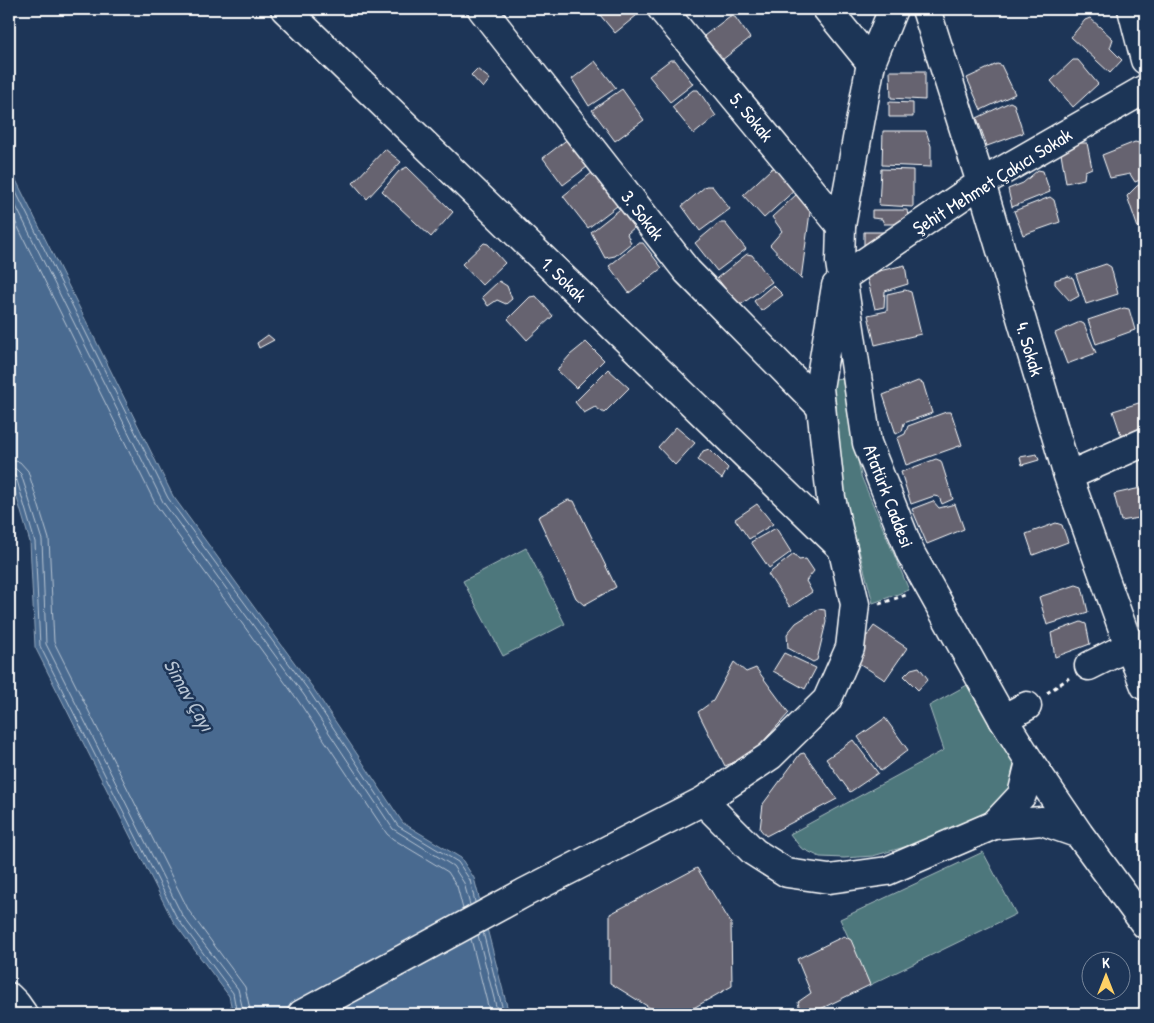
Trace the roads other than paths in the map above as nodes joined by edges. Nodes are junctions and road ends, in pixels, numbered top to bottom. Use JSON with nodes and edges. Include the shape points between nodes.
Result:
{"nodes":[{"id":1,"x":285,"y":9,"type":"edge"},
{"id":2,"x":482,"y":9,"type":"edge"},
{"id":3,"x":662,"y":9,"type":"edge"},
{"id":4,"x":827,"y":9,"type":"edge"},
{"id":5,"x":893,"y":9,"type":"edge"},
{"id":6,"x":926,"y":9,"type":"edge"},
{"id":7,"x":1132,"y":9,"type":"edge"},
{"id":8,"x":1145,"y":60,"type":"edge"},
{"id":9,"x":871,"y":63,"type":"junction"},
{"id":10,"x":1145,"y":89,"type":"edge"},
{"id":11,"x":980,"y":183,"type":"junction"},
{"id":12,"x":841,"y":226,"type":"junction"},
{"id":13,"x":841,"y":270,"type":"junction"},
{"id":14,"x":821,"y":407,"type":"junction"},
{"id":15,"x":1145,"y":442,"type":"edge"},
{"id":16,"x":1068,"y":476,"type":"junction"},
{"id":17,"x":844,"y":549,"type":"junction"},
{"id":18,"x":1137,"y":644,"type":"edge"},
{"id":19,"x":1089,"y":666,"type":"road end"},
{"id":20,"x":1145,"y":686,"type":"edge"},
{"id":21,"x":1027,"y":706,"type":"road end"},
{"id":22,"x":1004,"y":719,"type":"junction"},
{"id":23,"x":1030,"y":762,"type":"junction"},
{"id":24,"x":703,"y":801,"type":"junction"},
{"id":25,"x":994,"y":825,"type":"junction"},
{"id":26,"x":1078,"y":834,"type":"junction"},
{"id":27,"x":1145,"y":924,"type":"edge"},
{"id":28,"x":9,"y":996,"type":"edge"},
{"id":29,"x":23,"y":1014,"type":"edge"},
{"id":30,"x":302,"y":1014,"type":"edge"}],
"edges":[{"from":1,"to":17,"type":"street","name":"1. Sokak"},
{"from":2,"to":14,"type":"street","name":"3. Sokak","via":[[687,271]]},
{"from":3,"to":12,"type":"street","name":"5. Sokak"},
{"from":4,"to":9,"type":"street"},
{"from":5,"to":9,"type":"street","name":"Atatürk Caddesi"},
{"from":6,"to":11,"type":"street","name":"4. Sokak"},
{"from":7,"to":8,"type":"street"},
{"from":9,"to":12,"type":"street","name":"Atatürk Caddesi"},
{"from":10,"to":11,"type":"street","name":"Şehit Mehmet Çakıcı Sokak"},
{"from":11,"to":13,"type":"street","name":"Şehit Mehmet Çakıcı Sokak"},
{"from":11,"to":16,"type":"street","name":"4. Sokak"},
{"from":12,"to":13,"type":"street","name":"Atatürk Caddesi"},
{"from":13,"to":14,"type":"street","via":[[819,388]]},
{"from":13,"to":22,"type":"street","name":"Atatürk Caddesi","via":[[867,442],[910,554]]},
{"from":14,"to":17,"type":"street","via":[[831,498]]},
{"from":15,"to":16,"type":"street"},
{"from":16,"to":18,"type":"street","name":"4. Sokak"},
{"from":17,"to":24,"type":"street","via":[[855,604],[850,648],[827,700],[770,756]]},
{"from":18,"to":19,"type":"street"},
{"from":18,"to":20,"type":"street","name":"4. Sokak"},
{"from":21,"to":22,"type":"street"},
{"from":22,"to":23,"type":"street","name":"Atatürk Caddesi"},
{"from":23,"to":25,"type":"street","via":[[1022,795]]},
{"from":23,"to":26,"type":"street","name":"Atatürk Caddesi"},
{"from":24,"to":25,"type":"street","via":[[754,852],[788,873],[830,879],[887,871]]},
{"from":24,"to":30,"type":"street","via":[[524,892]]},
{"from":25,"to":26,"type":"street","via":[[1042,821]]},
{"from":26,"to":27,"type":"street","name":"Atatürk Caddesi"},
{"from":28,"to":29,"type":"street"}]}
